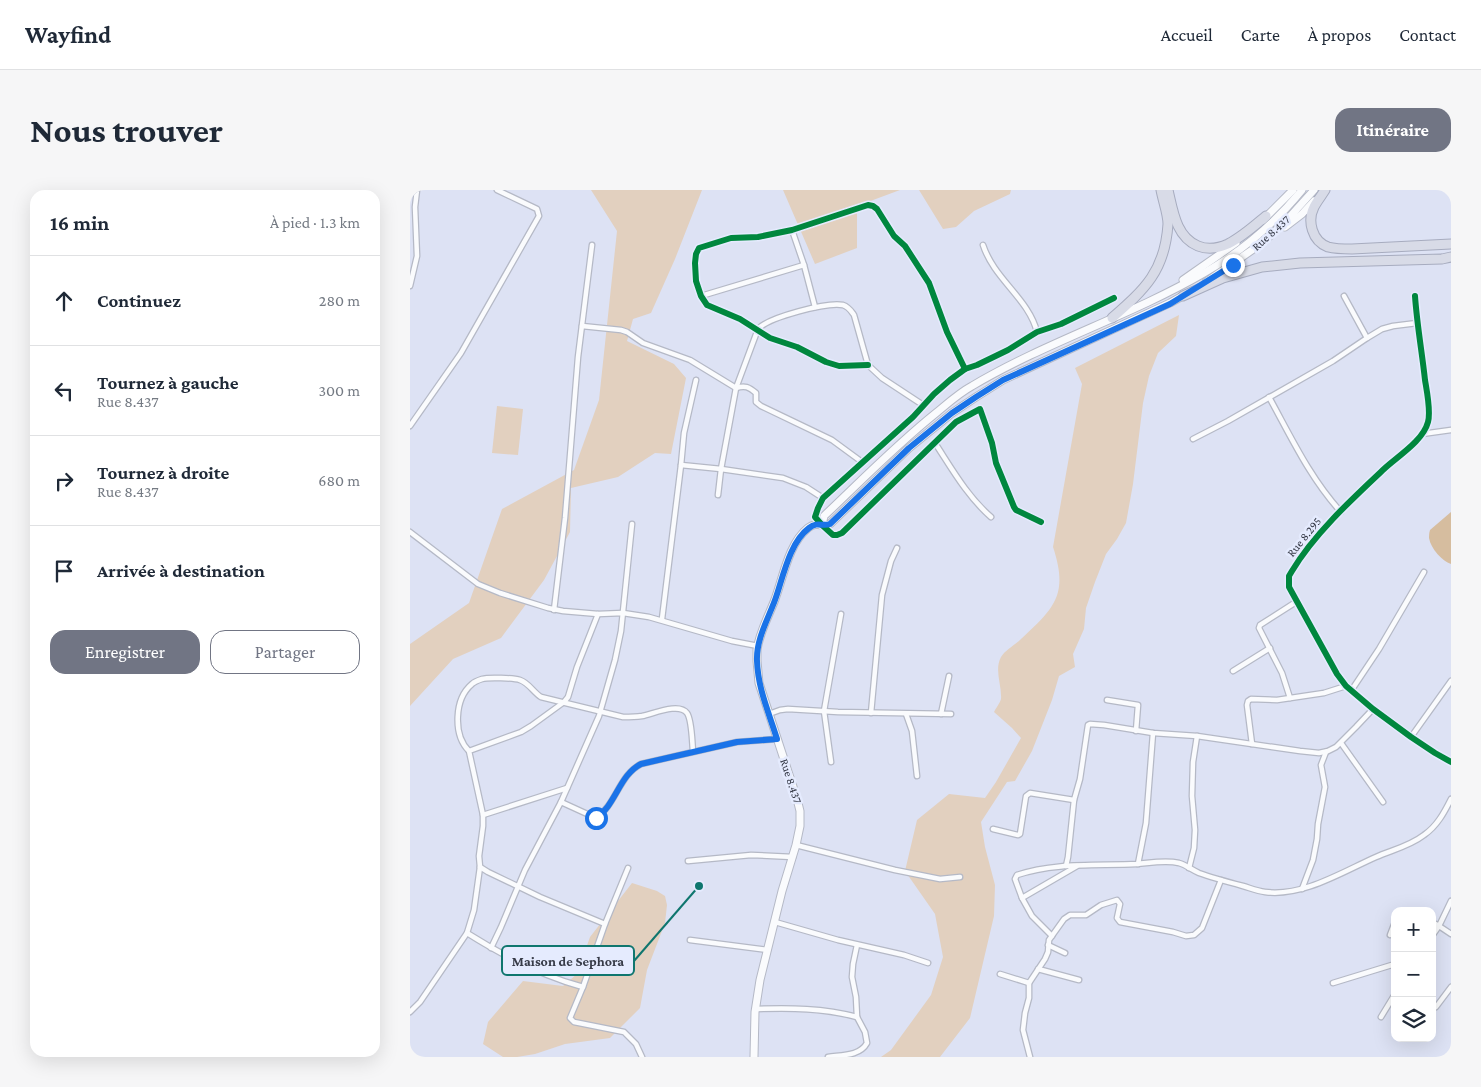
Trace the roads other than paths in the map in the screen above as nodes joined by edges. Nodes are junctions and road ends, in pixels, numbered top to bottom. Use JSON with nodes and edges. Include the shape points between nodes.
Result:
{"nodes":[{"id":1,"x":417,"y":190,"type":"edge"},
{"id":2,"x":497,"y":190,"type":"edge"},
{"id":3,"x":1161,"y":190,"type":"edge"},
{"id":4,"x":1168,"y":190,"type":"edge"},
{"id":5,"x":1292,"y":190,"type":"edge"},
{"id":6,"x":1302,"y":190,"type":"edge"},
{"id":7,"x":1314,"y":190,"type":"edge"},
{"id":8,"x":1324,"y":190,"type":"edge"},
{"id":9,"x":1266,"y":216,"type":"junction"},
{"id":10,"x":792,"y":230,"type":"junction"},
{"id":11,"x":1262,"y":243,"type":"junction"},
{"id":12,"x":592,"y":244,"type":"dead end"},
{"id":13,"x":1451,"y":244,"type":"edge"},
{"id":14,"x":983,"y":245,"type":"dead end"},
{"id":15,"x":1451,"y":257,"type":"edge"},
{"id":16,"x":804,"y":265,"type":"junction"},
{"id":17,"x":410,"y":286,"type":"edge"},
{"id":18,"x":1164,"y":294,"type":"junction"},
{"id":19,"x":701,"y":296,"type":"junction"},
{"id":20,"x":1183,"y":296,"type":"junction"},
{"id":21,"x":1344,"y":296,"type":"dead end"},
{"id":22,"x":1415,"y":296,"type":"dead end"},
{"id":23,"x":1114,"y":298,"type":"dead end"},
{"id":24,"x":815,"y":307,"type":"junction"},
{"id":25,"x":1112,"y":318,"type":"junction"},
{"id":26,"x":1417,"y":323,"type":"junction"},
{"id":27,"x":582,"y":326,"type":"junction"},
{"id":28,"x":758,"y":329,"type":"junction"},
{"id":29,"x":1037,"y":332,"type":"junction"},
{"id":30,"x":1367,"y":338,"type":"junction"},
{"id":31,"x":868,"y":365,"type":"junction"},
{"id":32,"x":965,"y":369,"type":"junction"},
{"id":33,"x":696,"y":380,"type":"dead end"},
{"id":34,"x":736,"y":388,"type":"junction"},
{"id":35,"x":1269,"y":397,"type":"junction"},
{"id":36,"x":923,"y":405,"type":"junction"},
{"id":37,"x":410,"y":426,"type":"edge"},
{"id":38,"x":1451,"y":430,"type":"edge"},
{"id":39,"x":1422,"y":434,"type":"junction"},
{"id":40,"x":1193,"y":439,"type":"dead end"},
{"id":41,"x":935,"y":443,"type":"junction"},
{"id":42,"x":862,"y":462,"type":"junction"},
{"id":43,"x":681,"y":465,"type":"junction"},
{"id":44,"x":720,"y":469,"type":"junction"},
{"id":45,"x":718,"y":495,"type":"dead end"},
{"id":46,"x":824,"y":498,"type":"junction"},
{"id":47,"x":1341,"y":512,"type":"junction"},
{"id":48,"x":991,"y":517,"type":"dead end"},
{"id":49,"x":1041,"y":522,"type":"dead end"},
{"id":50,"x":632,"y":524,"type":"dead end"},
{"id":51,"x":822,"y":525,"type":"junction"},
{"id":52,"x":410,"y":534,"type":"edge"},
{"id":53,"x":896,"y":548,"type":"dead end"},
{"id":54,"x":1424,"y":572,"type":"dead end"},
{"id":55,"x":1296,"y":602,"type":"junction"},
{"id":56,"x":554,"y":610,"type":"junction"},
{"id":57,"x":623,"y":613,"type":"junction"},
{"id":58,"x":598,"y":614,"type":"junction"},
{"id":59,"x":841,"y":614,"type":"dead end"},
{"id":60,"x":662,"y":619,"type":"junction"},
{"id":61,"x":758,"y":646,"type":"junction"},
{"id":62,"x":1270,"y":648,"type":"junction"},
{"id":63,"x":1233,"y":671,"type":"dead end"},
{"id":64,"x":950,"y":676,"type":"dead end"},
{"id":65,"x":1451,"y":681,"type":"edge"},
{"id":66,"x":1346,"y":686,"type":"junction"},
{"id":67,"x":1351,"y":691,"type":"junction"},
{"id":68,"x":1290,"y":698,"type":"junction"},
{"id":69,"x":1107,"y":700,"type":"dead end"},
{"id":70,"x":564,"y":702,"type":"junction"},
{"id":71,"x":1373,"y":709,"type":"junction"},
{"id":72,"x":601,"y":711,"type":"junction"},
{"id":73,"x":824,"y":711,"type":"junction"},
{"id":74,"x":871,"y":713,"type":"junction"},
{"id":75,"x":769,"y":714,"type":"junction"},
{"id":76,"x":906,"y":714,"type":"junction"},
{"id":77,"x":941,"y":714,"type":"junction"},
{"id":78,"x":951,"y":714,"type":"dead end"},
{"id":79,"x":1136,"y":731,"type":"junction"},
{"id":80,"x":1153,"y":733,"type":"junction"},
{"id":81,"x":1197,"y":736,"type":"junction"},
{"id":82,"x":1411,"y":738,"type":"junction"},
{"id":83,"x":777,"y":739,"type":"junction"},
{"id":84,"x":1341,"y":743,"type":"junction"},
{"id":85,"x":1252,"y":744,"type":"junction"},
{"id":86,"x":469,"y":751,"type":"junction"},
{"id":87,"x":694,"y":751,"type":"junction"},
{"id":88,"x":1326,"y":752,"type":"junction"},
{"id":89,"x":831,"y":762,"type":"dead end"},
{"id":90,"x":1451,"y":762,"type":"edge"},
{"id":91,"x":917,"y":776,"type":"dead end"},
{"id":92,"x":567,"y":788,"type":"junction"},
{"id":93,"x":1074,"y":800,"type":"junction"},
{"id":94,"x":1451,"y":800,"type":"edge"},
{"id":95,"x":561,"y":802,"type":"junction"},
{"id":96,"x":1383,"y":802,"type":"dead end"},
{"id":97,"x":483,"y":815,"type":"junction"},
{"id":98,"x":993,"y":829,"type":"dead end"},
{"id":99,"x":796,"y":845,"type":"junction"},
{"id":100,"x":793,"y":857,"type":"junction"},
{"id":101,"x":688,"y":861,"type":"dead end"},
{"id":102,"x":1138,"y":864,"type":"junction"},
{"id":103,"x":1078,"y":865,"type":"junction"},
{"id":104,"x":1066,"y":866,"type":"junction"},
{"id":105,"x":480,"y":867,"type":"junction"},
{"id":106,"x":628,"y":868,"type":"dead end"},
{"id":107,"x":1189,"y":868,"type":"junction"},
{"id":108,"x":960,"y":877,"type":"dead end"},
{"id":109,"x":1221,"y":880,"type":"junction"},
{"id":110,"x":519,"y":886,"type":"junction"},
{"id":111,"x":1302,"y":888,"type":"junction"},
{"id":112,"x":1022,"y":898,"type":"junction"},
{"id":113,"x":1451,"y":901,"type":"edge"},
{"id":114,"x":775,"y":922,"type":"junction"},
{"id":115,"x":604,"y":924,"type":"junction"},
{"id":116,"x":1436,"y":924,"type":"edge"},
{"id":117,"x":1439,"y":926,"type":"junction"},
{"id":118,"x":1436,"y":930,"type":"edge"},
{"id":119,"x":467,"y":933,"type":"junction"},
{"id":120,"x":1451,"y":934,"type":"edge"},
{"id":121,"x":1052,"y":936,"type":"junction"},
{"id":122,"x":690,"y":940,"type":"dead end"},
{"id":123,"x":857,"y":945,"type":"junction"},
{"id":124,"x":1048,"y":945,"type":"junction"},
{"id":125,"x":491,"y":948,"type":"junction"},
{"id":126,"x":768,"y":950,"type":"junction"},
{"id":127,"x":1065,"y":953,"type":"dead end"},
{"id":128,"x":928,"y":963,"type":"dead end"},
{"id":129,"x":1391,"y":965,"type":"edge"},
{"id":130,"x":1038,"y":969,"type":"junction"},
{"id":131,"x":1000,"y":974,"type":"dead end"},
{"id":132,"x":1079,"y":980,"type":"dead end"},
{"id":133,"x":1029,"y":982,"type":"junction"},
{"id":134,"x":1333,"y":983,"type":"dead end"},
{"id":135,"x":583,"y":987,"type":"junction"},
{"id":136,"x":1451,"y":987,"type":"edge"},
{"id":137,"x":1393,"y":997,"type":"edge"},
{"id":138,"x":1436,"y":1007,"type":"dead end"},
{"id":139,"x":756,"y":1009,"type":"junction"},
{"id":140,"x":410,"y":1012,"type":"edge"},
{"id":141,"x":857,"y":1017,"type":"junction"},
{"id":142,"x":1381,"y":1017,"type":"dead end"},
{"id":143,"x":642,"y":1057,"type":"edge"},
{"id":144,"x":754,"y":1057,"type":"edge"},
{"id":145,"x":828,"y":1057,"type":"edge"},
{"id":146,"x":1030,"y":1057,"type":"edge"}],
"edges":[{"from":1,"to":17,"type":"street","via":[[417,256]]},
{"from":2,"to":37,"type":"street","via":[[537,209],[539,216],[462,353]]},
{"from":3,"to":25,"type":"highway","via":[[1168,223],[1164,250],[1155,273],[1140,293]]},
{"from":4,"to":9,"type":"highway","via":[[1178,226],[1192,243],[1204,248],[1226,245]]},
{"from":5,"to":9,"type":"main road"},
{"from":6,"to":18,"type":"main road","name":"Rue 8.437","via":[[1282,212],[1233,254]]},
{"from":7,"to":11,"type":"main road","name":"Rue 8.437"},
{"from":8,"to":11,"type":"main road","via":[[1302,214]]},
{"from":8,"to":13,"type":"highway","via":[[1310,221],[1318,240],[1326,246],[1337,249]]},
{"from":9,"to":18,"type":"main road","via":[[1232,246]]},
{"from":10,"to":16,"type":"street"},
{"from":10,"to":19,"type":"street","via":[[758,237],[731,238],[699,248],[695,262]]},
{"from":10,"to":32,"type":"street","via":[[868,205],[877,209],[929,283]]},
{"from":11,"to":20,"type":"main road","name":"Rue 8.437"},
{"from":12,"to":27,"type":"street"},
{"from":14,"to":29,"type":"street","via":[[990,264],[1028,310]]},
{"from":15,"to":20,"type":"highway","via":[[1262,267],[1223,278]]},
{"from":16,"to":19,"type":"street"},
{"from":16,"to":24,"type":"street"},
{"from":18,"to":25,"type":"main road","name":"Rue 8.437"},
{"from":19,"to":28,"type":"street","via":[[707,305]]},
{"from":20,"to":51,"type":"main road","name":"Rue 8.437","via":[[1003,380],[976,397],[916,442],[830,524]]},
{"from":21,"to":30,"type":"street"},
{"from":22,"to":26,"type":"street"},
{"from":23,"to":29,"type":"street"},
{"from":24,"to":28,"type":"street","via":[[766,322]]},
{"from":24,"to":31,"type":"street","via":[[836,305],[850,309]]},
{"from":25,"to":51,"type":"main road","name":"Rue 8.437","via":[[969,387],[902,442],[824,516]]},
{"from":26,"to":30,"type":"street","via":[[1382,329]]},
{"from":26,"to":39,"type":"street","via":[[1429,416]]},
{"from":27,"to":34,"type":"street","via":[[627,332],[643,343],[690,360]]},
{"from":27,"to":56,"type":"street"},
{"from":28,"to":31,"type":"street","via":[[770,338],[834,365]]},
{"from":28,"to":34,"type":"street"},
{"from":29,"to":32,"type":"street","via":[[1008,350]]},
{"from":30,"to":35,"type":"street"},
{"from":31,"to":36,"type":"street"},
{"from":32,"to":36,"type":"street"},
{"from":33,"to":43,"type":"street","via":[[684,433]]},
{"from":34,"to":42,"type":"street","via":[[744,385],[751,388],[761,406],[832,440]]},
{"from":34,"to":44,"type":"street"},
{"from":35,"to":40,"type":"street"},
{"from":35,"to":47,"type":"street","via":[[1317,482]]},
{"from":36,"to":42,"type":"street"},
{"from":38,"to":39,"type":"street"},
{"from":39,"to":47,"type":"street","name":"Rue 8.295"},
{"from":41,"to":48,"type":"street","via":[[967,492]]},
{"from":41,"to":49,"type":"street","via":[[956,422],[980,410],[1014,507]]},
{"from":41,"to":51,"type":"street","via":[[842,533],[833,535]]},
{"from":42,"to":46,"type":"street"},
{"from":43,"to":44,"type":"street"},
{"from":43,"to":60,"type":"street"},
{"from":44,"to":45,"type":"street"},
{"from":44,"to":46,"type":"street","via":[[783,478]]},
{"from":46,"to":51,"type":"street","via":[[815,517]]},
{"from":47,"to":55,"type":"street","name":"Rue 8.295","via":[[1289,576],[1289,587]]},
{"from":50,"to":57,"type":"street"},
{"from":51,"to":61,"type":"main road","name":"Rue 8.437","via":[[815,524],[808,529],[792,550]]},
{"from":52,"to":56,"type":"street","via":[[478,584]]},
{"from":53,"to":74,"type":"street","via":[[882,595]]},
{"from":54,"to":67,"type":"street"},
{"from":55,"to":62,"type":"street","via":[[1259,628]]},
{"from":55,"to":66,"type":"street","name":"Rue 8.295"},
{"from":56,"to":58,"type":"street"},
{"from":57,"to":58,"type":"street"},
{"from":57,"to":60,"type":"street"},
{"from":57,"to":72,"type":"street"},
{"from":58,"to":70,"type":"street"},
{"from":59,"to":73,"type":"street"},
{"from":60,"to":61,"type":"street"},
{"from":61,"to":75,"type":"main road","name":"Rue 8.437","via":[[759,683]]},
{"from":62,"to":63,"type":"street"},
{"from":62,"to":68,"type":"street"},
{"from":64,"to":77,"type":"street"},
{"from":65,"to":82,"type":"street"},
{"from":66,"to":67,"type":"street","name":"Rue 8.295"},
{"from":66,"to":68,"type":"street"},
{"from":67,"to":71,"type":"street","name":"Rue 8.295"},
{"from":68,"to":85,"type":"street","via":[[1248,701]]},
{"from":69,"to":79,"type":"street","via":[[1138,705]]},
{"from":70,"to":72,"type":"street"},
{"from":70,"to":86,"type":"street","via":[[521,732]]},
{"from":70,"to":86,"type":"street","via":[[535,694],[518,679],[482,679],[472,684],[462,698],[458,719],[460,736]]},
{"from":71,"to":82,"type":"street","name":"Rue 8.295"},
{"from":71,"to":84,"type":"street"},
{"from":72,"to":87,"type":"street","via":[[633,718],[677,708],[683,710],[687,713]]},
{"from":72,"to":92,"type":"street"},
{"from":73,"to":74,"type":"street"},
{"from":73,"to":75,"type":"street","via":[[788,709]]},
{"from":73,"to":89,"type":"street"},
{"from":74,"to":76,"type":"street"},
{"from":75,"to":83,"type":"main road","name":"Rue 8.437"},
{"from":76,"to":77,"type":"street"},
{"from":76,"to":91,"type":"street","via":[[912,731]]},
{"from":77,"to":78,"type":"street"},
{"from":79,"to":80,"type":"street"},
{"from":79,"to":93,"type":"street","via":[[1089,724]]},
{"from":80,"to":81,"type":"street"},
{"from":80,"to":102,"type":"street","via":[[1146,823]]},
{"from":81,"to":85,"type":"street"},
{"from":81,"to":107,"type":"street","via":[[1192,796],[1194,848]]},
{"from":82,"to":90,"type":"street","name":"Rue 8.295"},
{"from":83,"to":87,"type":"street","via":[[737,742]]},
{"from":83,"to":99,"type":"main road","name":"Rue 8.437","via":[[800,811]]},
{"from":84,"to":88,"type":"street"},
{"from":84,"to":96,"type":"street"},
{"from":85,"to":88,"type":"street","via":[[1300,752]]},
{"from":86,"to":97,"type":"street"},
{"from":87,"to":95,"type":"street","via":[[634,768],[596,818]]},
{"from":88,"to":111,"type":"street","via":[[1321,765],[1324,787],[1317,839]]},
{"from":92,"to":95,"type":"street"},
{"from":92,"to":97,"type":"street"},
{"from":93,"to":98,"type":"street","via":[[1027,794],[1020,834]]},
{"from":93,"to":104,"type":"street"},
{"from":94,"to":111,"type":"street","via":[[1440,819],[1424,836]]},
{"from":95,"to":110,"type":"street"},
{"from":97,"to":105,"type":"street"},
{"from":99,"to":100,"type":"main road","name":"Rue 8.437"},
{"from":99,"to":108,"type":"street","via":[[940,879]]},
{"from":100,"to":101,"type":"street","via":[[751,855]]},
{"from":100,"to":114,"type":"main road","name":"Rue 8.437"},
{"from":102,"to":103,"type":"street"},
{"from":102,"to":107,"type":"street","via":[[1172,862]]},
{"from":103,"to":104,"type":"street"},
{"from":103,"to":112,"type":"street"},
{"from":104,"to":112,"type":"street","via":[[1017,875],[1015,879]]},
{"from":105,"to":110,"type":"street"},
{"from":105,"to":119,"type":"street"},
{"from":106,"to":115,"type":"street"},
{"from":107,"to":109,"type":"street"},
{"from":109,"to":111,"type":"street","via":[[1265,892]]},
{"from":109,"to":121,"type":"street","via":[[1202,928],[1194,935],[1120,922],[1117,900],[1086,915],[1070,915]]},
{"from":110,"to":115,"type":"street"},
{"from":110,"to":125,"type":"street"},
{"from":112,"to":121,"type":"street","via":[[1032,916]]},
{"from":113,"to":117,"type":"street"},
{"from":114,"to":123,"type":"street"},
{"from":114,"to":126,"type":"main road","name":"Rue 8.437"},
{"from":115,"to":135,"type":"street"},
{"from":116,"to":117,"type":"street"},
{"from":117,"to":118,"type":"street"},
{"from":117,"to":120,"type":"street"},
{"from":119,"to":125,"type":"street"},
{"from":119,"to":140,"type":"street"},
{"from":121,"to":124,"type":"street"},
{"from":122,"to":126,"type":"street"},
{"from":123,"to":128,"type":"street"},
{"from":123,"to":141,"type":"street","via":[[852,971]]},
{"from":124,"to":127,"type":"street"},
{"from":124,"to":130,"type":"street","via":[[1048,952]]},
{"from":125,"to":135,"type":"street","via":[[537,971]]},
{"from":126,"to":139,"type":"main road","name":"Rue 8.437"},
{"from":129,"to":134,"type":"street"},
{"from":130,"to":132,"type":"street"},
{"from":130,"to":133,"type":"street"},
{"from":131,"to":133,"type":"street"},
{"from":133,"to":146,"type":"street","via":[[1023,1030]]},
{"from":135,"to":143,"type":"street","via":[[570,1018],[574,1022],[624,1032],[636,1044]]},
{"from":136,"to":138,"type":"street"},
{"from":137,"to":142,"type":"street"},
{"from":139,"to":141,"type":"street","via":[[836,1011]]},
{"from":139,"to":144,"type":"main road","name":"Rue 8.437"},
{"from":141,"to":145,"type":"street","via":[[868,1040],[866,1046],[857,1053]]}]}
